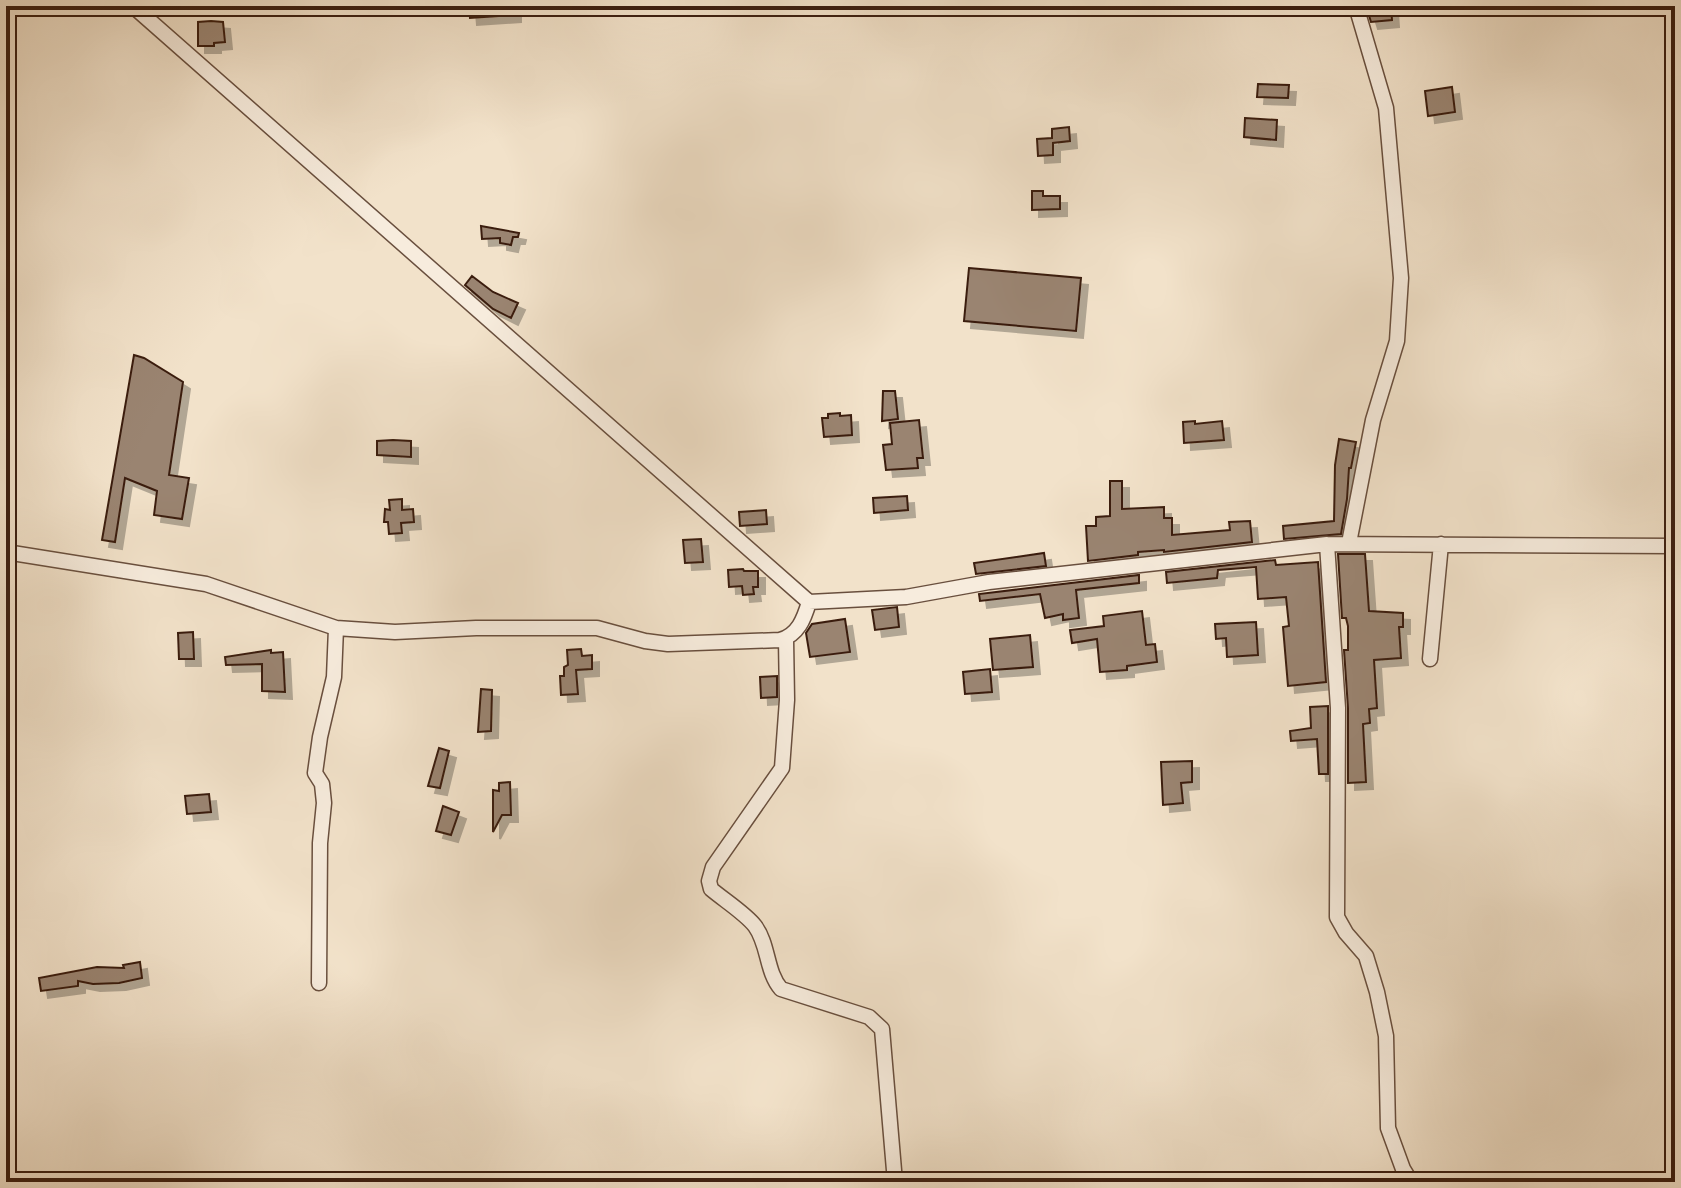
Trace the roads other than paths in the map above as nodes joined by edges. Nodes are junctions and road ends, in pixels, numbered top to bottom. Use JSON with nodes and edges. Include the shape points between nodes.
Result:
{"nodes":[{"id":1,"x":133,"y":6,"type":"edge"},
{"id":2,"x":1356,"y":6,"type":"edge"},
{"id":3,"x":1349,"y":543,"type":"junction"},
{"id":4,"x":1327,"y":544,"type":"junction"},
{"id":5,"x":1441,"y":544,"type":"junction"},
{"id":6,"x":1675,"y":546,"type":"edge"},
{"id":7,"x":6,"y":552,"type":"edge"},
{"id":8,"x":809,"y":602,"type":"junction"},
{"id":9,"x":336,"y":628,"type":"junction"},
{"id":10,"x":786,"y":639,"type":"junction"},
{"id":11,"x":1430,"y":659,"type":"dead end"},
{"id":12,"x":319,"y":983,"type":"dead end"},
{"id":13,"x":895,"y":1182,"type":"edge"},
{"id":14,"x":1411,"y":1182,"type":"edge"}],
"edges":[{"from":1,"to":8,"type":"street"},
{"from":2,"to":3,"type":"street","via":[[1386,108],[1401,278],[1397,341],[1373,420]]},
{"from":3,"to":4,"type":"street"},
{"from":3,"to":5,"type":"street"},
{"from":4,"to":8,"type":"street","via":[[989,582],[906,597]]},
{"from":4,"to":14,"type":"street","via":[[1338,708],[1337,917],[1366,956],[1377,992],[1386,1036],[1388,1128]]},
{"from":5,"to":6,"type":"street"},
{"from":5,"to":11,"type":"street"},
{"from":7,"to":9,"type":"street","via":[[206,584]]},
{"from":8,"to":10,"type":"street","via":[[803,623]]},
{"from":9,"to":10,"type":"street","via":[[597,628],[668,644]]},
{"from":9,"to":12,"type":"street","via":[[334,677],[315,773],[324,803]]},
{"from":10,"to":13,"type":"street","via":[[782,768],[713,867],[709,881],[711,889],[755,925],[781,989],[869,1017],[882,1029]]}]}
